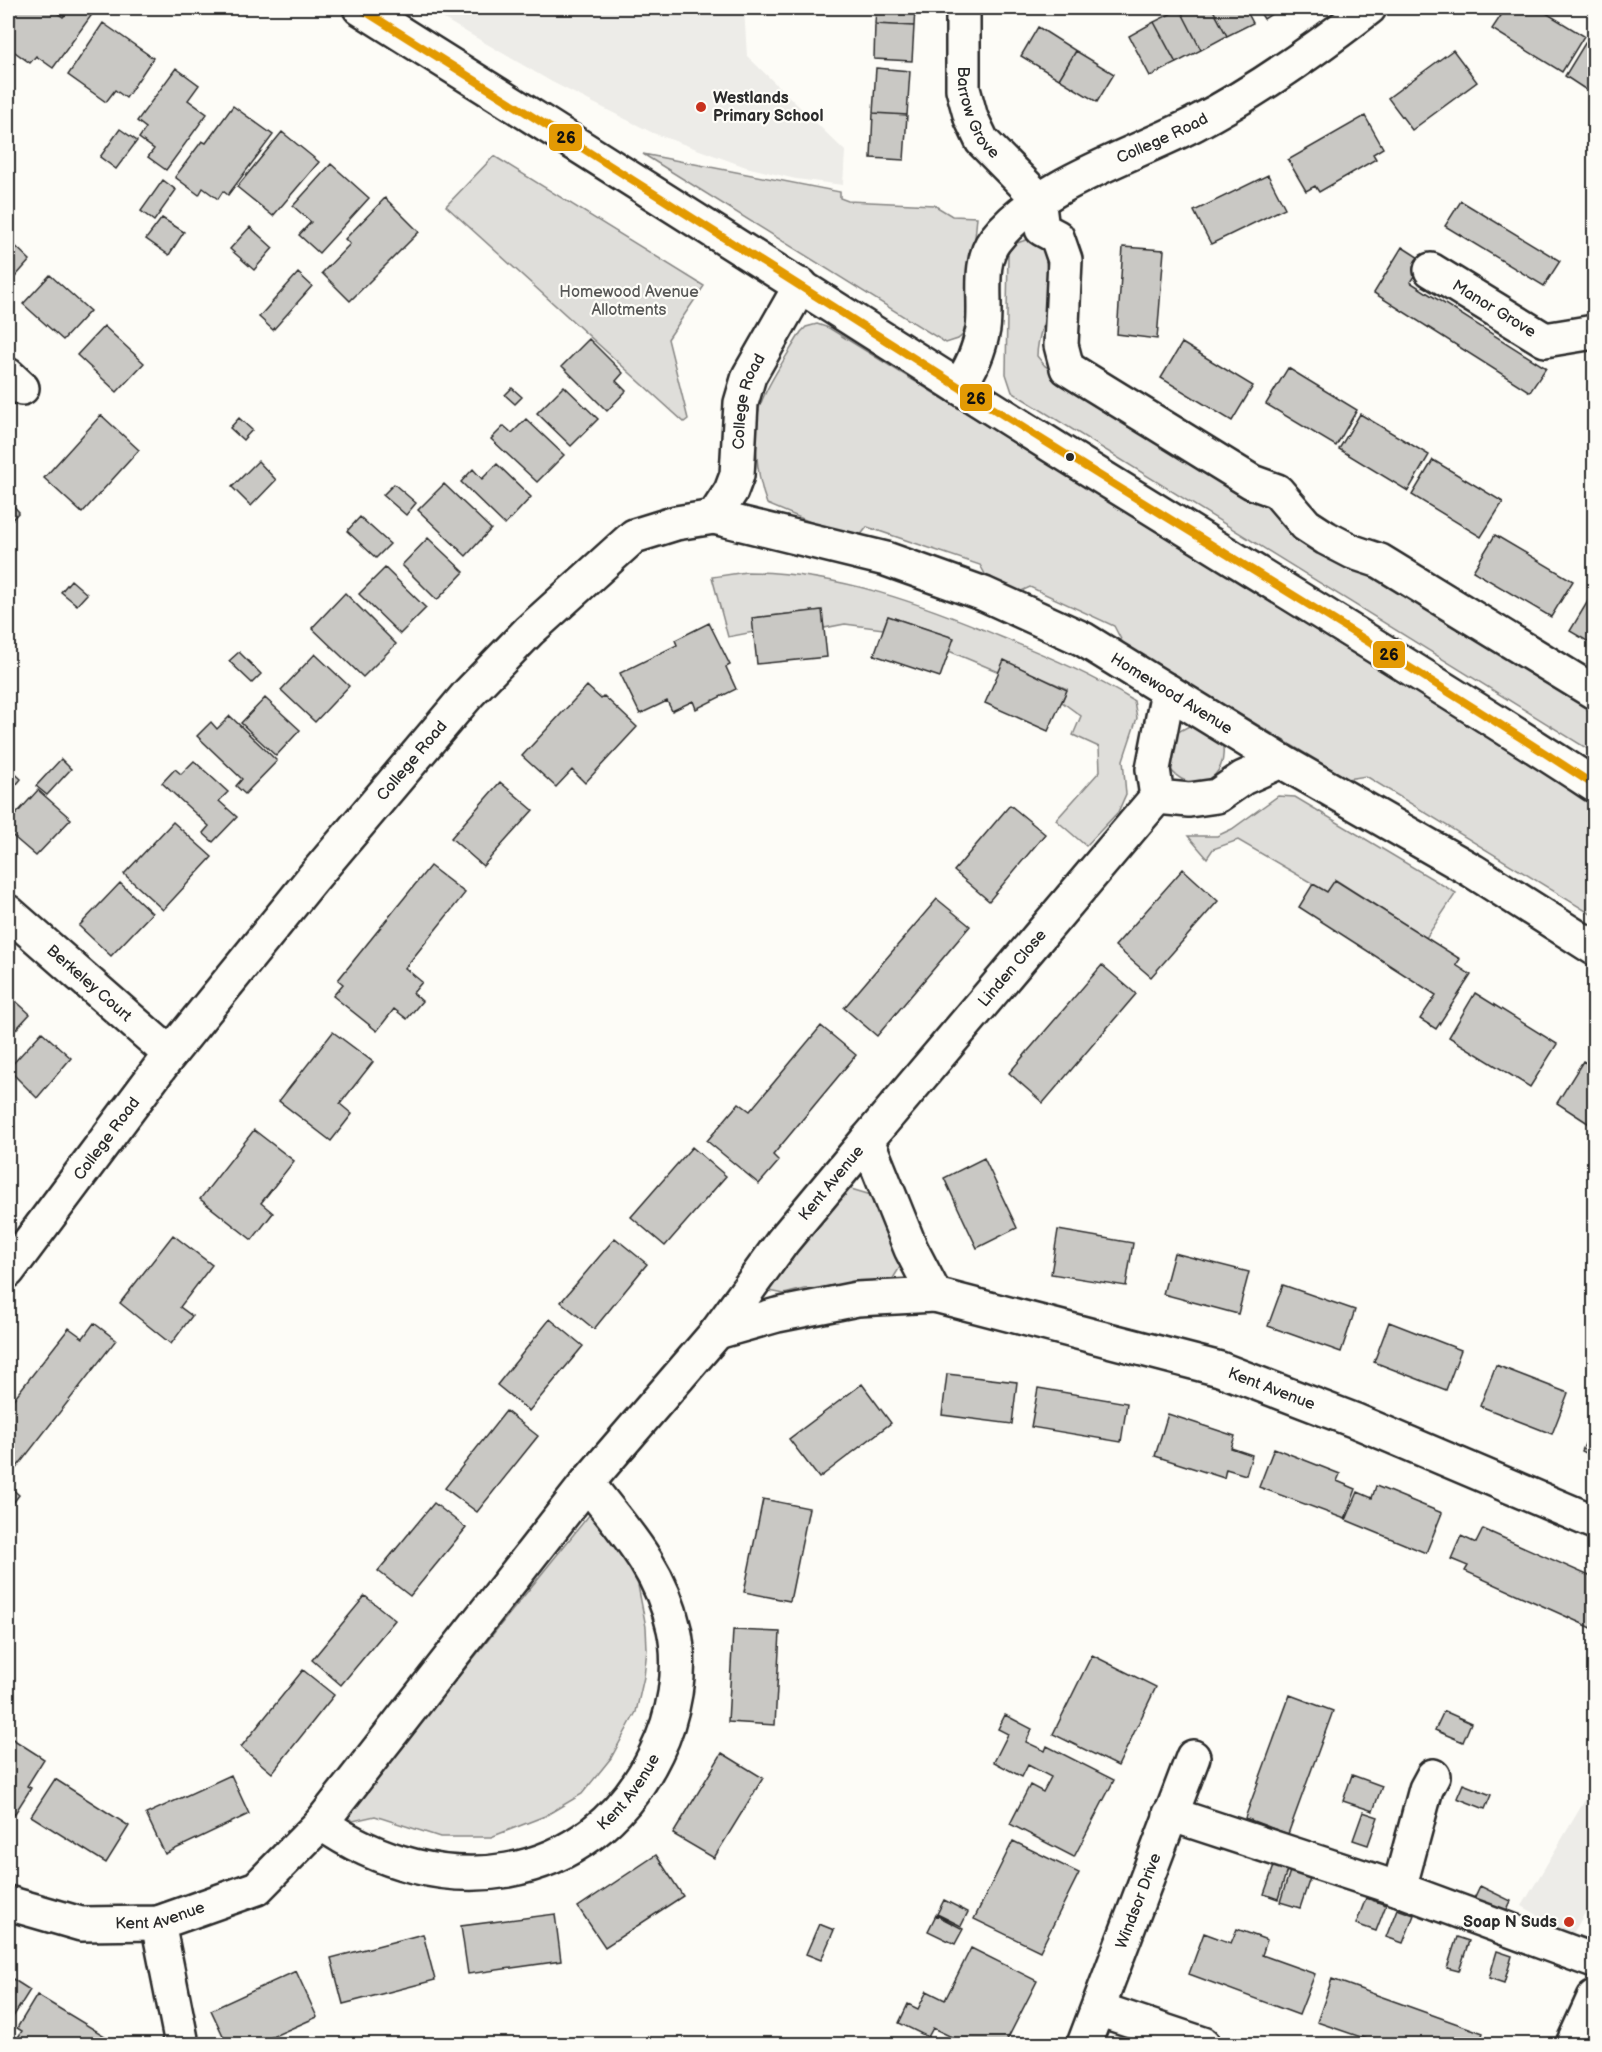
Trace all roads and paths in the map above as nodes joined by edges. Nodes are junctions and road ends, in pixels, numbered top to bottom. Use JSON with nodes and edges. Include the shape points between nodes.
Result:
{"nodes":[{"id":1,"x":360,"y":8,"type":"edge"},
{"id":2,"x":963,"y":8,"type":"edge"},
{"id":3,"x":1369,"y":8,"type":"edge"},
{"id":4,"x":1038,"y":198,"type":"junction"},
{"id":5,"x":1431,"y":270,"type":"dead end"},
{"id":6,"x":801,"y":285,"type":"junction"},
{"id":7,"x":1594,"y":332,"type":"edge"},
{"id":8,"x":959,"y":387,"type":"junction"},
{"id":9,"x":714,"y":517,"type":"junction"},
{"id":10,"x":1168,"y":691,"type":"junction"},
{"id":11,"x":1594,"y":692,"type":"edge"},
{"id":12,"x":1281,"y":761,"type":"junction"},
{"id":13,"x":1594,"y":785,"type":"edge"},
{"id":14,"x":1157,"y":797,"type":"junction"},
{"id":15,"x":8,"y":912,"type":"edge"},
{"id":16,"x":1594,"y":948,"type":"edge"},
{"id":17,"x":170,"y":1054,"type":"junction"},
{"id":18,"x":867,"y":1140,"type":"junction"},
{"id":19,"x":8,"y":1271,"type":"edge"},
{"id":20,"x":935,"y":1295,"type":"junction"},
{"id":21,"x":717,"y":1332,"type":"junction"},
{"id":22,"x":587,"y":1483,"type":"junction"},
{"id":23,"x":1594,"y":1522,"type":"edge"},
{"id":24,"x":1193,"y":1757,"type":"dead end"},
{"id":25,"x":1433,"y":1776,"type":"dead end"},
{"id":26,"x":1170,"y":1814,"type":"junction"},
{"id":27,"x":321,"y":1823,"type":"junction"},
{"id":28,"x":1399,"y":1889,"type":"junction"},
{"id":29,"x":8,"y":1903,"type":"edge"},
{"id":30,"x":158,"y":1923,"type":"junction"},
{"id":31,"x":1594,"y":1961,"type":"edge"},
{"id":32,"x":1594,"y":1998,"type":"edge"},
{"id":33,"x":1098,"y":2009,"type":"junction"},
{"id":34,"x":182,"y":2044,"type":"edge"},
{"id":35,"x":1084,"y":2044,"type":"edge"},
{"id":36,"x":1203,"y":2044,"type":"edge"},
{"id":37,"x":1573,"y":2044,"type":"edge"}],
"edges":[{"from":1,"to":6,"type":"street"},
{"from":2,"to":4,"type":"street","name":"Barrow Grove","via":[[963,89],[971,118],[982,141]]},
{"from":3,"to":4,"type":"street","name":"College Road","via":[[1285,69],[1196,123]]},
{"from":4,"to":8,"type":"street","name":"College Road","via":[[994,241],[986,261],[983,327],[976,358]]},
{"from":4,"to":11,"type":"street","via":[[1042,229],[1057,237],[1065,260],[1061,345],[1067,368],[1252,482],[1277,491],[1306,525],[1326,538],[1380,561]]},
{"from":5,"to":7,"type":"street","name":"Manor Grove","via":[[1545,340]]},
{"from":6,"to":8,"type":"street"},
{"from":6,"to":9,"type":"street","name":"College Road","via":[[748,376],[741,403],[737,475]]},
{"from":8,"to":13,"type":"street","via":[[1438,683]]},
{"from":9,"to":10,"type":"street","name":"Homewood Avenue","via":[[867,554],[984,594],[1083,639]]},
{"from":9,"to":17,"type":"street","name":"College Road","via":[[675,523],[634,536],[529,631],[462,702]]},
{"from":10,"to":12,"type":"street","name":"Homewood Avenue"},
{"from":10,"to":14,"type":"street","via":[[1153,769]]},
{"from":12,"to":14,"type":"street","via":[[1243,778],[1217,796],[1189,800]]},
{"from":12,"to":16,"type":"street","name":"Homewood Avenue","via":[[1391,822]]},
{"from":14,"to":18,"type":"street","name":"Linden Close"},
{"from":15,"to":17,"type":"street","name":"Berkeley Court"},
{"from":17,"to":19,"type":"street","name":"College Road"},
{"from":18,"to":20,"type":"street","name":"Kent Avenue","via":[[911,1250]]},
{"from":18,"to":21,"type":"street","name":"Kent Avenue","via":[[783,1241]]},
{"from":20,"to":21,"type":"street","name":"Kent Avenue","via":[[856,1299]]},
{"from":20,"to":23,"type":"street","name":"Kent Avenue","via":[[1220,1369],[1356,1421]]},
{"from":21,"to":22,"type":"street","name":"Kent Avenue"},
{"from":22,"to":27,"type":"street","name":"Kent Avenue"},
{"from":22,"to":27,"type":"street","name":"Kent Avenue","via":[[642,1552],[662,1587],[675,1632],[674,1704],[647,1772],[620,1810],[567,1851],[505,1872],[452,1875],[393,1862],[347,1841]]},
{"from":24,"to":26,"type":"street","name":"Windsor Drive"},
{"from":25,"to":28,"type":"street"},
{"from":26,"to":28,"type":"street"},
{"from":26,"to":33,"type":"street","name":"Windsor Drive"},
{"from":27,"to":30,"type":"street","name":"Kent Avenue","via":[[257,1888]]},
{"from":28,"to":31,"type":"street"},
{"from":29,"to":30,"type":"street","name":"Kent Avenue","via":[[81,1924]]},
{"from":30,"to":34,"type":"street"},
{"from":32,"to":37,"type":"street"},
{"from":33,"to":35,"type":"street","name":"Windsor Drive"},
{"from":33,"to":36,"type":"street"}]}
